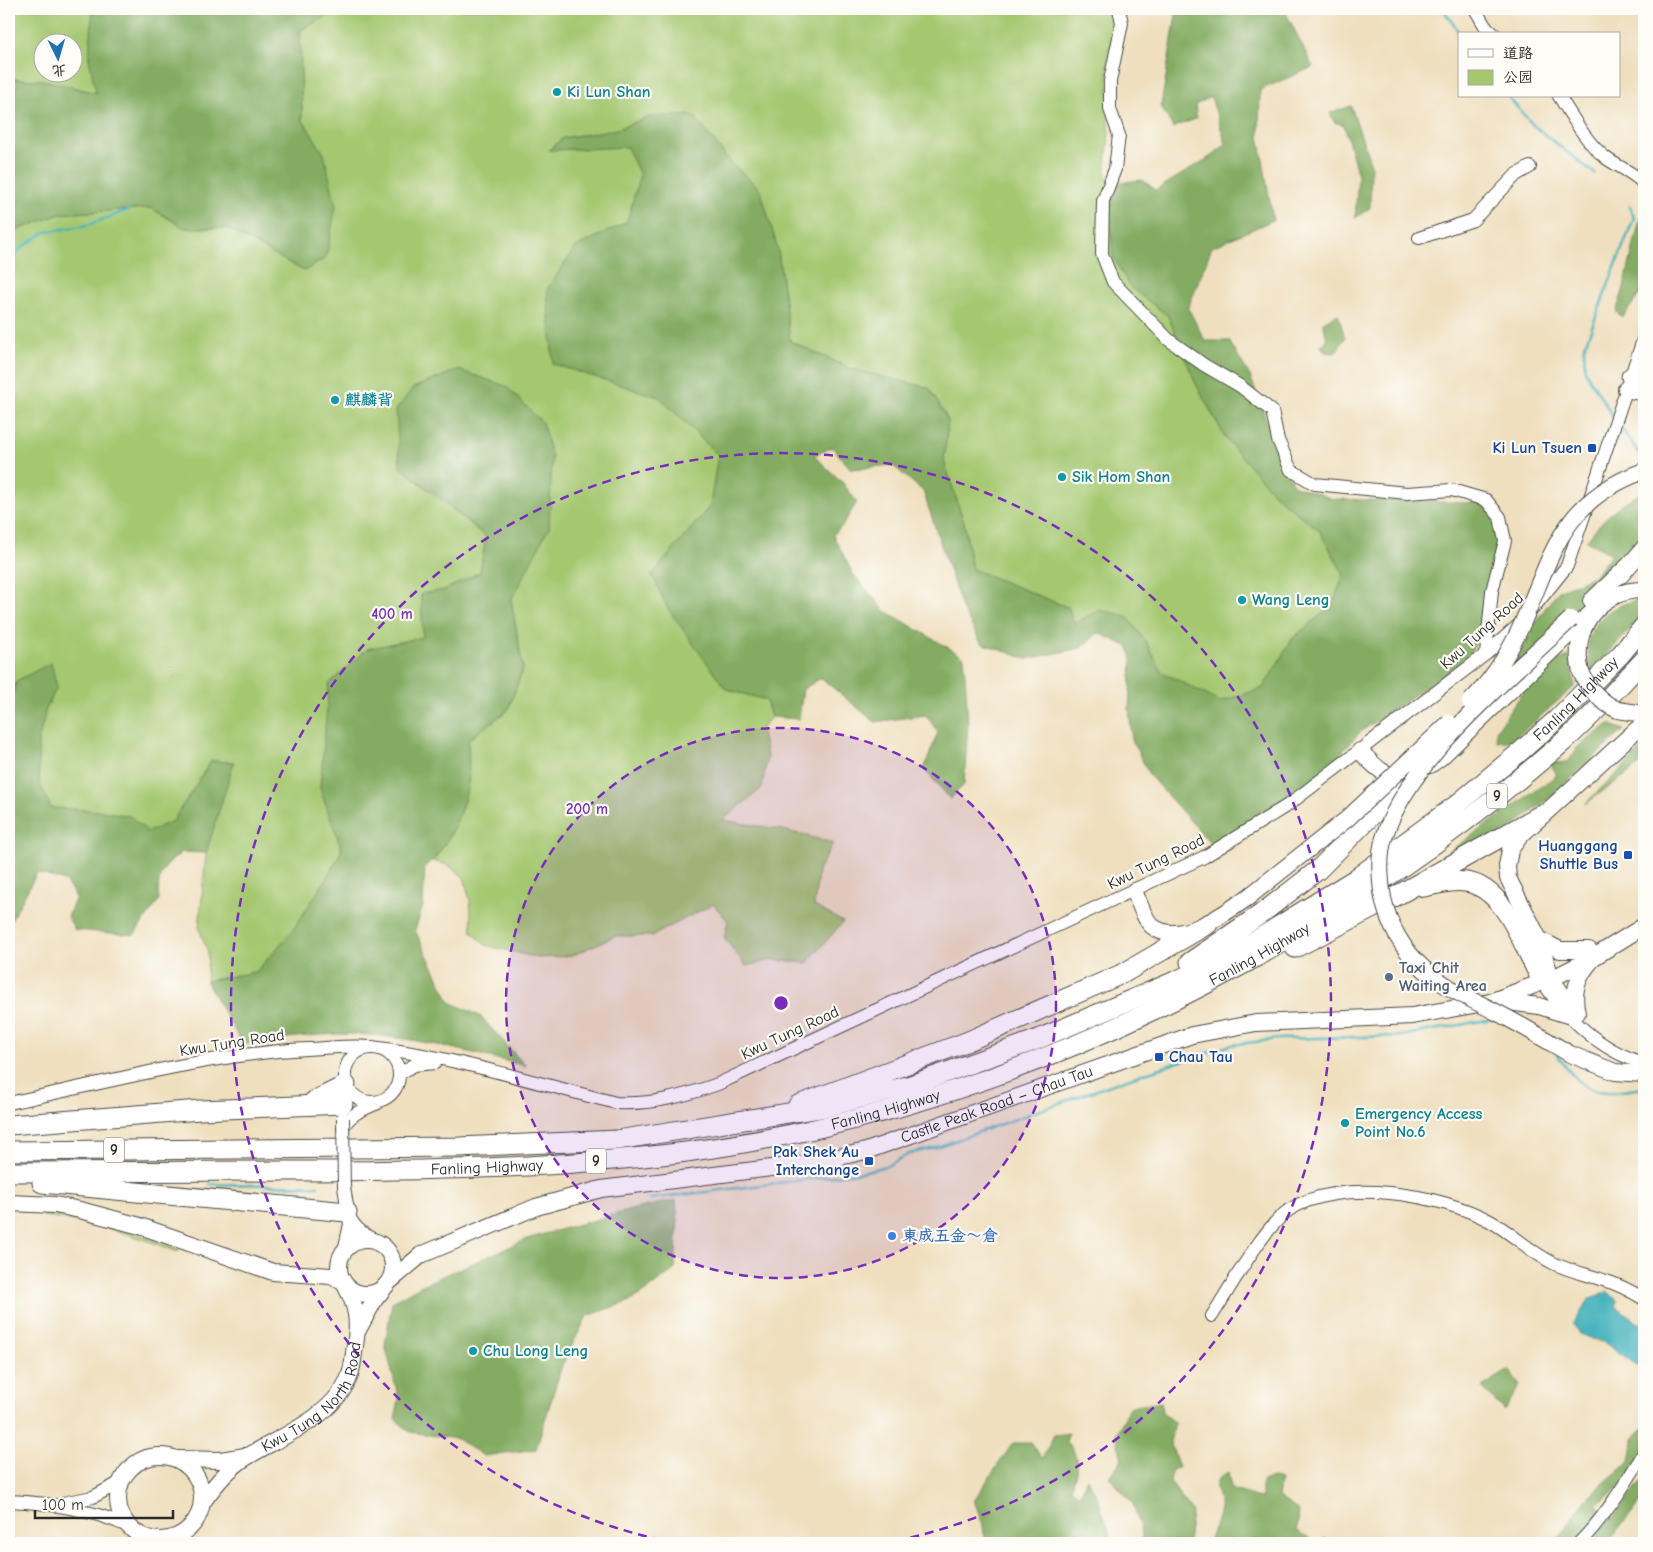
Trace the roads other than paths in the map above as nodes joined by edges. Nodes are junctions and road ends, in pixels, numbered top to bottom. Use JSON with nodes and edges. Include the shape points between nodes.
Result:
{"nodes":[{"id":1,"x":1119,"y":9,"type":"edge"},
{"id":2,"x":1475,"y":9,"type":"edge"},
{"id":3,"x":1492,"y":32,"type":"edge"},
{"id":4,"x":1560,"y":98,"type":"edge"},
{"id":5,"x":1530,"y":167,"type":"dead end"},
{"id":6,"x":1644,"y":184,"type":"edge"},
{"id":7,"x":1419,"y":238,"type":"dead end"},
{"id":8,"x":1644,"y":337,"type":"edge"},
{"id":9,"x":1634,"y":383,"type":"edge"},
{"id":10,"x":1644,"y":393,"type":"edge"},
{"id":11,"x":1644,"y":471,"type":"edge"},
{"id":12,"x":1644,"y":548,"type":"edge"},
{"id":13,"x":1628,"y":566,"type":"junction"},
{"id":14,"x":1644,"y":590,"type":"edge"},
{"id":15,"x":1596,"y":609,"type":"junction"},
{"id":16,"x":1644,"y":626,"type":"edge"},
{"id":17,"x":1486,"y":654,"type":"junction"},
{"id":18,"x":1641,"y":663,"type":"edge"},
{"id":19,"x":1644,"y":714,"type":"edge"},
{"id":20,"x":1644,"y":723,"type":"edge"},
{"id":21,"x":1644,"y":731,"type":"edge"},
{"id":22,"x":1623,"y":743,"type":"junction"},
{"id":23,"x":1360,"y":751,"type":"junction"},
{"id":24,"x":1419,"y":772,"type":"junction"},
{"id":25,"x":1542,"y":814,"type":"junction"},
{"id":26,"x":1134,"y":891,"type":"junction"},
{"id":27,"x":1389,"y":900,"type":"junction"},
{"id":28,"x":1644,"y":915,"type":"edge"},
{"id":29,"x":1208,"y":924,"type":"junction"},
{"id":30,"x":1644,"y":926,"type":"edge"},
{"id":31,"x":1539,"y":939,"type":"junction"},
{"id":32,"x":1591,"y":953,"type":"junction"},
{"id":33,"x":1546,"y":977,"type":"junction"},
{"id":34,"x":1490,"y":1002,"type":"junction"},
{"id":35,"x":1123,"y":1003,"type":"junction"},
{"id":36,"x":1464,"y":1007,"type":"junction"},
{"id":37,"x":1572,"y":1014,"type":"junction"},
{"id":38,"x":1112,"y":1029,"type":"junction"},
{"id":39,"x":334,"y":1047,"type":"junction"},
{"id":40,"x":372,"y":1047,"type":"junction"},
{"id":41,"x":463,"y":1063,"type":"junction"},
{"id":42,"x":1644,"y":1063,"type":"edge"},
{"id":43,"x":346,"y":1066,"type":"junction"},
{"id":44,"x":399,"y":1074,"type":"junction"},
{"id":45,"x":1644,"y":1074,"type":"edge"},
{"id":46,"x":382,"y":1101,"type":"junction"},
{"id":47,"x":9,"y":1103,"type":"edge"},
{"id":48,"x":345,"y":1106,"type":"junction"},
{"id":49,"x":769,"y":1116,"type":"junction"},
{"id":50,"x":9,"y":1125,"type":"edge"},
{"id":51,"x":9,"y":1151,"type":"edge"},
{"id":52,"x":9,"y":1172,"type":"edge"},
{"id":53,"x":9,"y":1182,"type":"edge"},
{"id":54,"x":9,"y":1203,"type":"edge"},
{"id":55,"x":347,"y":1212,"type":"junction"},
{"id":56,"x":382,"y":1245,"type":"junction"},
{"id":57,"x":342,"y":1255,"type":"junction"},
{"id":58,"x":421,"y":1255,"type":"junction"},
{"id":59,"x":310,"y":1274,"type":"junction"},
{"id":60,"x":391,"y":1280,"type":"junction"},
{"id":61,"x":344,"y":1283,"type":"junction"},
{"id":62,"x":1644,"y":1299,"type":"edge"},
{"id":63,"x":1212,"y":1316,"type":"dead end"},
{"id":64,"x":358,"y":1330,"type":"junction"},
{"id":65,"x":1644,"y":1453,"type":"edge"},
{"id":66,"x":250,"y":1455,"type":"junction"},
{"id":67,"x":178,"y":1459,"type":"junction"},
{"id":68,"x":121,"y":1482,"type":"junction"},
{"id":69,"x":9,"y":1500,"type":"edge"},
{"id":70,"x":52,"y":1503,"type":"junction"},
{"id":71,"x":202,"y":1503,"type":"junction"},
{"id":72,"x":128,"y":1526,"type":"junction"},
{"id":73,"x":166,"y":1541,"type":"edge"},
{"id":74,"x":129,"y":1543,"type":"edge"},
{"id":75,"x":1579,"y":1543,"type":"edge"}],
"edges":[{"from":1,"to":17,"type":"street","via":[[1122,23],[1110,81],[1110,109],[1119,135],[1115,169],[1103,201],[1102,254],[1113,282],[1169,340],[1272,411],[1278,440],[1291,470],[1315,484],[1408,493],[1452,490],[1486,500],[1500,517],[1505,541],[1492,590]]},
{"from":2,"to":3,"type":"street"},
{"from":4,"to":6,"type":"street","via":[[1604,157]]},
{"from":5,"to":7,"type":"street","via":[[1516,175],[1473,220]]},
{"from":8,"to":9,"type":"street","name":"Kwu Tung Road"},
{"from":9,"to":10,"type":"main road"},
{"from":9,"to":17,"type":"street","name":"Kwu Tung Road","via":[[1567,566],[1522,622]]},
{"from":11,"to":29,"type":"main road","bridge":true,"via":[[1602,492],[1566,527],[1549,555],[1511,647],[1472,700],[1347,819],[1248,898]]},
{"from":12,"to":13,"type":"main road"},
{"from":13,"to":15,"type":"main road"},
{"from":13,"to":45,"type":"main road","bridge":true,"via":[[1452,734],[1426,763],[1391,818],[1383,840],[1380,868],[1386,913],[1395,934],[1424,969],[1456,992],[1570,1054],[1615,1072]]},
{"from":14,"to":15,"type":"main road","via":[[1621,592]]},
{"from":15,"to":19,"type":"main road","bridge":true,"via":[[1584,624],[1578,645],[1581,672],[1599,699],[1618,710]]},
{"from":15,"to":24,"type":"main road","via":[[1441,757]]},
{"from":16,"to":35,"type":"highway","name":"Fanling Highway","number":"9","via":[[1621,654],[1521,752],[1391,854],[1253,942]]},
{"from":17,"to":23,"type":"street","name":"Kwu Tung Road"},
{"from":18,"to":38,"type":"highway","name":"Fanling Highway","number":"9","via":[[1566,740],[1440,840],[1371,889],[1279,945]]},
{"from":20,"to":22,"type":"main road"},
{"from":21,"to":22,"type":"main road"},
{"from":22,"to":25,"type":"main road"},
{"from":23,"to":24,"type":"main road","via":[[1386,774],[1397,777]]},
{"from":23,"to":26,"type":"street","name":"Kwu Tung Road","via":[[1251,830]]},
{"from":24,"to":35,"type":"highway","via":[[1318,870],[1268,909]]},
{"from":25,"to":27,"type":"highway"},
{"from":25,"to":31,"type":"main road","via":[[1514,843],[1507,866],[1508,878]]},
{"from":26,"to":29,"type":"main road","via":[[1150,925],[1162,932]]},
{"from":26,"to":41,"type":"street","name":"Kwu Tung Road","via":[[718,1084],[668,1099],[616,1103]]},
{"from":27,"to":33,"type":"highway","via":[[1425,887],[1448,883],[1464,882],[1485,888],[1501,903]]},
{"from":27,"to":38,"type":"highway","via":[[1216,987]]},
{"from":28,"to":32,"type":"main road","name":"Castle Peak Road – Chau Tau"},
{"from":29,"to":49,"type":"highway","via":[[1124,973],[974,1038]]},
{"from":30,"to":32,"type":"main road","name":"Castle Peak Road – Chau Tau"},
{"from":31,"to":32,"type":"main road","via":[[1560,950]]},
{"from":31,"to":33,"type":"main road"},
{"from":32,"to":33,"type":"main road","name":"Castle Peak Road – Chau Tau"},
{"from":32,"to":37,"type":"main road","via":[[1577,980]]},
{"from":33,"to":34,"type":"main road","name":"Castle Peak Road – Chau Tau"},
{"from":33,"to":36,"type":"main road","name":"Castle Peak Road – Chau Tau"},
{"from":33,"to":37,"type":"street"},
{"from":34,"to":36,"type":"main road","name":"Castle Peak Road – Chau Tau"},
{"from":34,"to":37,"type":"main road","via":[[1538,1006]]},
{"from":35,"to":49,"type":"highway","name":"Fanling Highway","number":"9","via":[[1036,1040],[911,1084],[839,1105]]},
{"from":36,"to":58,"type":"main road","name":"Castle Peak Road – Chau Tau","via":[[1404,1016],[1256,1023],[1192,1035],[866,1151],[812,1163],[601,1189],[528,1210]]},
{"from":37,"to":42,"type":"street","via":[[1606,1044],[1626,1057]]},
{"from":38,"to":52,"type":"highway","name":"Fanling Highway","number":"9","via":[[978,1081],[850,1121],[689,1151],[539,1165],[408,1171]]},
{"from":39,"to":40,"type":"street","name":"Kwu Tung Road"},
{"from":39,"to":43,"type":"street"},
{"from":39,"to":47,"type":"street","name":"Kwu Tung Road","via":[[237,1056]]},
{"from":39,"to":48,"type":"street"},
{"from":40,"to":41,"type":"street","name":"Kwu Tung Road"},
{"from":40,"to":43,"type":"street","via":[[354,1054]]},
{"from":40,"to":44,"type":"street","via":[[394,1058]]},
{"from":41,"to":44,"type":"street","name":"Kwu Tung Road","via":[[414,1065]]},
{"from":43,"to":48,"type":"street"},
{"from":44,"to":46,"type":"street","via":[[395,1090]]},
{"from":46,"to":48,"type":"street"},
{"from":46,"to":48,"type":"street","via":[[353,1115]]},
{"from":48,"to":50,"type":"highway","via":[[200,1110]]},
{"from":48,"to":55,"type":"street","bridge":true,"via":[[344,1187]]},
{"from":49,"to":51,"type":"highway","name":"Fanling Highway","number":"9","via":[[617,1140],[547,1144],[452,1148]]},
{"from":53,"to":55,"type":"highway"},
{"from":54,"to":59,"type":"main road","via":[[55,1205],[117,1219],[273,1272]]},
{"from":55,"to":56,"type":"street","via":[[358,1229]]},
{"from":55,"to":57,"type":"street","via":[[349,1232]]},
{"from":56,"to":57,"type":"main road","via":[[358,1241]]},
{"from":56,"to":58,"type":"main road","via":[[396,1254]]},
{"from":56,"to":60,"type":"main road","via":[[394,1262]]},
{"from":57,"to":59,"type":"main road","via":[[331,1270]]},
{"from":57,"to":61,"type":"main road","name":"Kwu Tung North Road","via":[[339,1268]]},
{"from":58,"to":60,"type":"main road"},
{"from":59,"to":61,"type":"main road","via":[[331,1276]]},
{"from":60,"to":61,"type":"main road","via":[[378,1292],[369,1294],[352,1291]]},
{"from":60,"to":64,"type":"main road","name":"Kwu Tung North Road","via":[[375,1299]]},
{"from":61,"to":64,"type":"main road","name":"Kwu Tung North Road","via":[[356,1309]]},
{"from":62,"to":63,"type":"street","via":[[1611,1282],[1554,1264],[1500,1226],[1463,1208],[1412,1195],[1358,1193],[1312,1199],[1284,1214],[1270,1228]]},
{"from":64,"to":66,"type":"main road","name":"Kwu Tung North Road","via":[[349,1378],[341,1392],[288,1436]]},
{"from":65,"to":75,"type":"street","via":[[1612,1502]]},
{"from":66,"to":67,"type":"main road","name":"Kwu Tung North Road","via":[[221,1460]]},
{"from":66,"to":71,"type":"main road","name":"Kwu Tung North Road","via":[[220,1479]]},
{"from":67,"to":68,"type":"main road","name":"Kwu Tung North Road","via":[[148,1457],[129,1469]]},
{"from":67,"to":71,"type":"main road","via":[[195,1474],[202,1492]]},
{"from":68,"to":70,"type":"street","via":[[82,1501]]},
{"from":68,"to":72,"type":"main road","via":[[118,1504]]},
{"from":69,"to":70,"type":"street"},
{"from":70,"to":72,"type":"street","via":[[88,1511]]},
{"from":71,"to":73,"type":"main road","name":"Kwu Tung North Road","via":[[195,1522],[180,1535]]},
{"from":72,"to":73,"type":"main road","name":"Kwu Tung North Road","via":[[148,1538]]},
{"from":72,"to":74,"type":"main road"}]}
